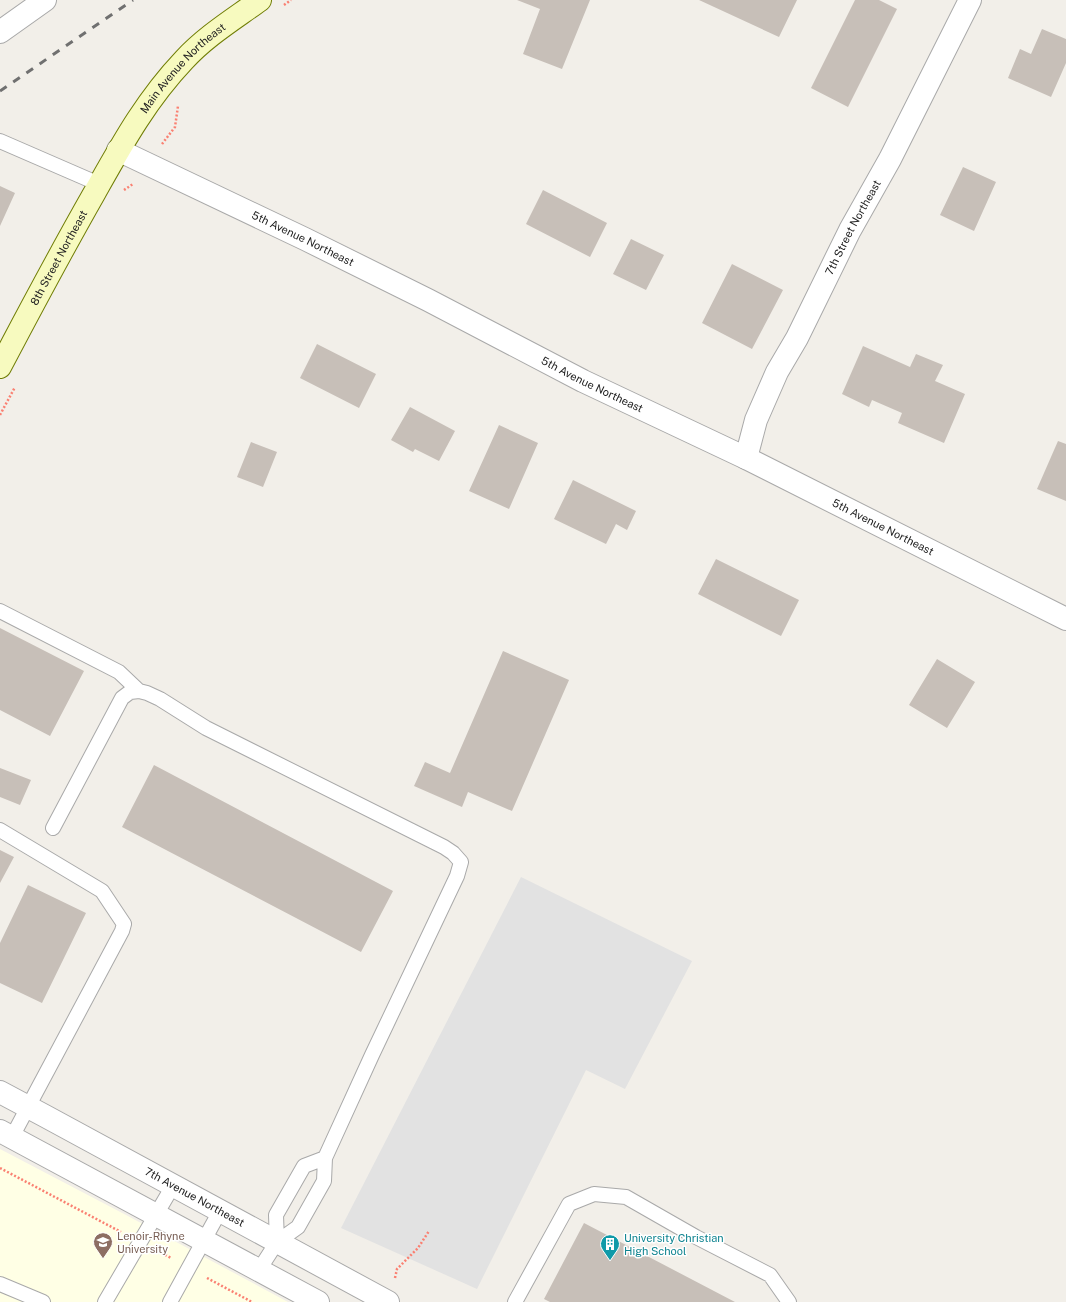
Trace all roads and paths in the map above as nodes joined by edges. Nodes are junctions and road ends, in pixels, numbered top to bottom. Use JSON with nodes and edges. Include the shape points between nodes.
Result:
{"nodes":[{"id":1,"x":45,"y":0,"type":"edge"},
{"id":2,"x":260,"y":0,"type":"edge"},
{"id":3,"x":970,"y":0,"type":"edge"},
{"id":4,"x":0,"y":32,"type":"edge"},
{"id":5,"x":0,"y":141,"type":"edge"},
{"id":6,"x":118,"y":150,"type":"junction"},
{"id":7,"x":99,"y":184,"type":"junction"},
{"id":8,"x":0,"y":367,"type":"edge"},
{"id":9,"x":746,"y":458,"type":"junction"},
{"id":10,"x":0,"y":611,"type":"edge"},
{"id":11,"x":1066,"y":619,"type":"edge"},
{"id":12,"x":139,"y":690,"type":"junction"},
{"id":13,"x":53,"y":828,"type":"dead end"},
{"id":14,"x":0,"y":830,"type":"edge"},
{"id":15,"x":0,"y":1092,"type":"edge"},
{"id":16,"x":29,"y":1107,"type":"junction"},
{"id":17,"x":6,"y":1134,"type":"edge"},
{"id":18,"x":325,"y":1158,"type":"junction"},
{"id":19,"x":174,"y":1184,"type":"junction"},
{"id":20,"x":220,"y":1211,"type":"junction"},
{"id":21,"x":156,"y":1215,"type":"junction"},
{"id":22,"x":429,"y":1231,"type":"dead end"},
{"id":23,"x":204,"y":1240,"type":"junction"},
{"id":24,"x":277,"y":1242,"type":"junction"},
{"id":25,"x":259,"y":1270,"type":"junction"},
{"id":26,"x":0,"y":1284,"type":"edge"},
{"id":27,"x":392,"y":1292,"type":"edge"},
{"id":28,"x":43,"y":1302,"type":"edge"},
{"id":29,"x":105,"y":1302,"type":"edge"},
{"id":30,"x":170,"y":1302,"type":"edge"},
{"id":31,"x":318,"y":1302,"type":"edge"},
{"id":32,"x":515,"y":1302,"type":"edge"},
{"id":33,"x":789,"y":1302,"type":"edge"}],
"edges":[{"from":1,"to":4,"type":"street"},
{"from":2,"to":6,"type":"main road","name":"Main Avenue Northeast","via":[[202,42],[184,59],[142,111]]},
{"from":3,"to":9,"type":"street","name":"7th Street Northeast","via":[[890,159],[850,230],[797,338],[777,372],[756,420]]},
{"from":5,"to":7,"type":"lane"},
{"from":6,"to":7,"type":"main road","name":"8th Street Northeast"},
{"from":6,"to":9,"type":"street","name":"5th Avenue Northeast","via":[[428,300],[583,381]]},
{"from":7,"to":8,"type":"main road","name":"8th Street Northeast"},
{"from":9,"to":11,"type":"street","name":"5th Avenue Northeast"},
{"from":10,"to":12,"type":"lane","via":[[120,672]]},
{"from":12,"to":13,"type":"lane","via":[[130,692],[122,698]]},
{"from":12,"to":18,"type":"lane","via":[[160,699],[206,728],[444,847],[460,862],[458,876]]},
{"from":14,"to":16,"type":"lane","via":[[102,891],[124,924]]},
{"from":15,"to":16,"type":"street","name":"7th Avenue Northeast"},
{"from":16,"to":17,"type":"lane"},
{"from":16,"to":19,"type":"street","name":"7th Avenue Northeast"},
{"from":17,"to":21,"type":"street"},
{"from":18,"to":24,"type":"lane","via":[[324,1181],[298,1227]]},
{"from":18,"to":24,"type":"lane","via":[[304,1166],[276,1215]]},
{"from":19,"to":20,"type":"street","name":"7th Avenue Northeast"},
{"from":19,"to":21,"type":"lane"},
{"from":20,"to":23,"type":"lane"},
{"from":20,"to":24,"type":"street","name":"7th Avenue Northeast"},
{"from":21,"to":23,"type":"street"},
{"from":21,"to":29,"type":"lane"},
{"from":22,"to":27,"type":"path","via":[[397,1269]]},
{"from":23,"to":25,"type":"street"},
{"from":23,"to":30,"type":"lane"},
{"from":24,"to":25,"type":"lane"},
{"from":24,"to":27,"type":"street","name":"7th Avenue Northeast"},
{"from":25,"to":31,"type":"street"},
{"from":26,"to":28,"type":"lane"},
{"from":32,"to":33,"type":"lane","via":[[569,1204],[594,1194],[626,1197],[770,1275]]}]}
